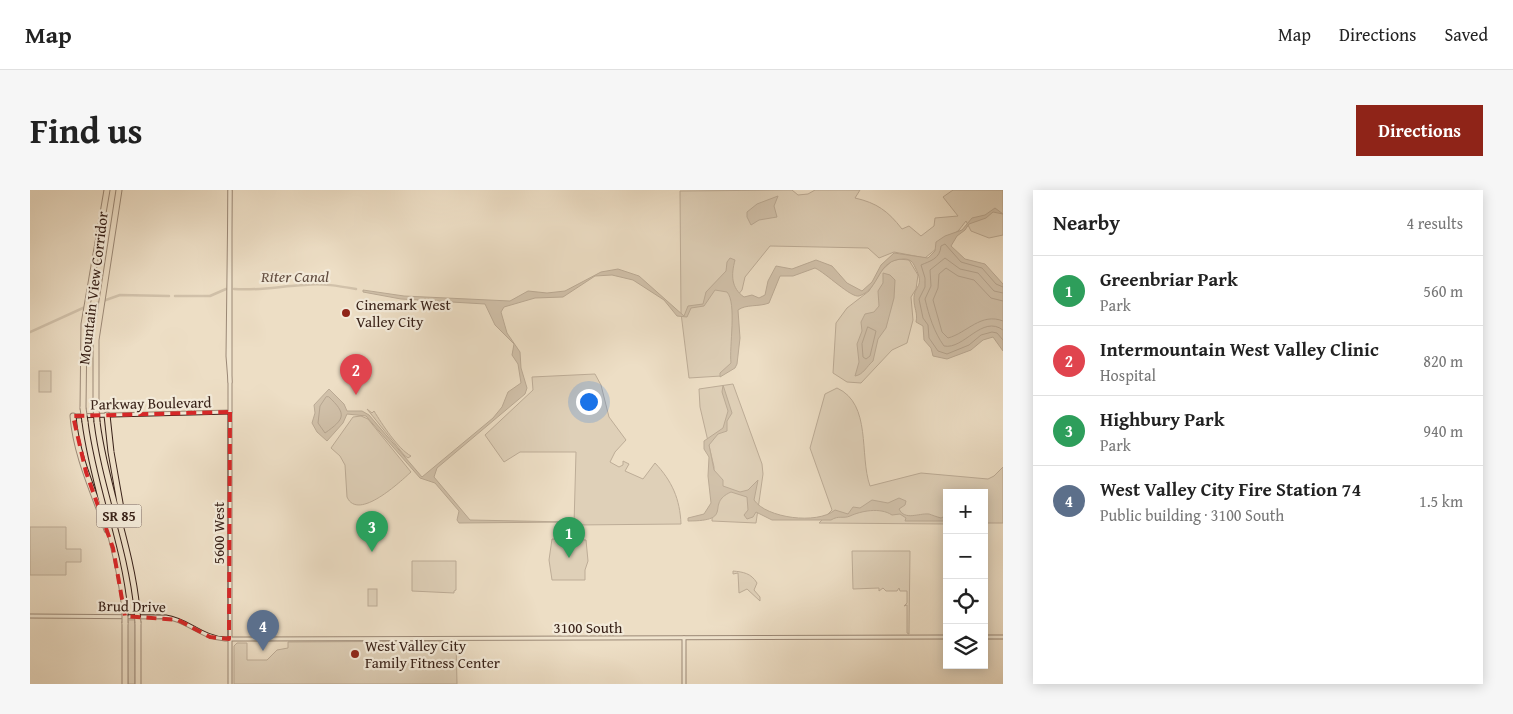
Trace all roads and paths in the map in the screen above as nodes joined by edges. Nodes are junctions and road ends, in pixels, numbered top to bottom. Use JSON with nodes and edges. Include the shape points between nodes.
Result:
{"nodes":[{"id":1,"x":107,"y":190,"type":"edge"},
{"id":2,"x":118,"y":190,"type":"edge"},
{"id":3,"x":230,"y":190,"type":"edge"},
{"id":4,"x":230,"y":356,"type":"junction"},
{"id":5,"x":230,"y":382,"type":"junction"},
{"id":6,"x":230,"y":412,"type":"junction"},
{"id":7,"x":107,"y":415,"type":"junction"},
{"id":8,"x":73,"y":416,"type":"joint"},
{"id":9,"x":127,"y":545,"type":"junction"},
{"id":10,"x":124,"y":600,"type":"junction"},
{"id":11,"x":30,"y":616,"type":"edge"},
{"id":12,"x":943,"y":637,"type":"edge"},
{"id":13,"x":988,"y":637,"type":"edge"},
{"id":14,"x":1003,"y":637,"type":"edge"},
{"id":15,"x":684,"y":638,"type":"junction"},
{"id":16,"x":229,"y":639,"type":"junction"},
{"id":17,"x":125,"y":684,"type":"edge"},
{"id":18,"x":138,"y":684,"type":"edge"},
{"id":19,"x":230,"y":684,"type":"edge"},
{"id":20,"x":684,"y":684,"type":"edge"}],
"edges":[{"from":1,"to":10,"type":"highway","name":"Mountain View Corridor","number":"SR 85","bridge":true,"via":[[86,313],[82,355],[84,408],[92,463],[117,558]]},
{"from":2,"to":9,"type":"highway","name":"Mountain View Corridor","number":"SR 85","bridge":true,"via":[[100,308],[95,358],[96,408],[105,465]]},
{"from":3,"to":4,"type":"main road","name":"5600 West"},
{"from":3,"to":4,"type":"main road","name":"5600 West"},
{"from":4,"to":5,"type":"main road","name":"5600 West"},
{"from":4,"to":5,"type":"main road","name":"5600 West"},
{"from":5,"to":6,"type":"main road","name":"5600 West"},
{"from":6,"to":7,"type":"main road","name":"Parkway Boulevard"},
{"from":6,"to":16,"type":"main road","name":"5600 West"},
{"from":7,"to":8,"type":"main road","name":"Parkway Boulevard"},
{"from":7,"to":9,"type":"highway"},
{"from":8,"to":10,"type":"highway","via":[[86,472],[113,548]]},
{"from":9,"to":18,"type":"highway","name":"Mountain View Corridor","number":"SR 85","bridge":true,"via":[[137,610]]},
{"from":10,"to":17,"type":"highway","name":"Mountain View Corridor","number":"SR 85","bridge":true},
{"from":11,"to":16,"type":"main road","name":"Brud Drive","via":[[168,617],[206,636]]},
{"from":12,"to":15,"type":"main road","name":"3100 South"},
{"from":13,"to":14,"type":"main road"},
{"from":15,"to":16,"type":"main road","name":"3100 South"},
{"from":15,"to":20,"type":"main road"},
{"from":16,"to":19,"type":"main road","name":"5600 West"}]}
